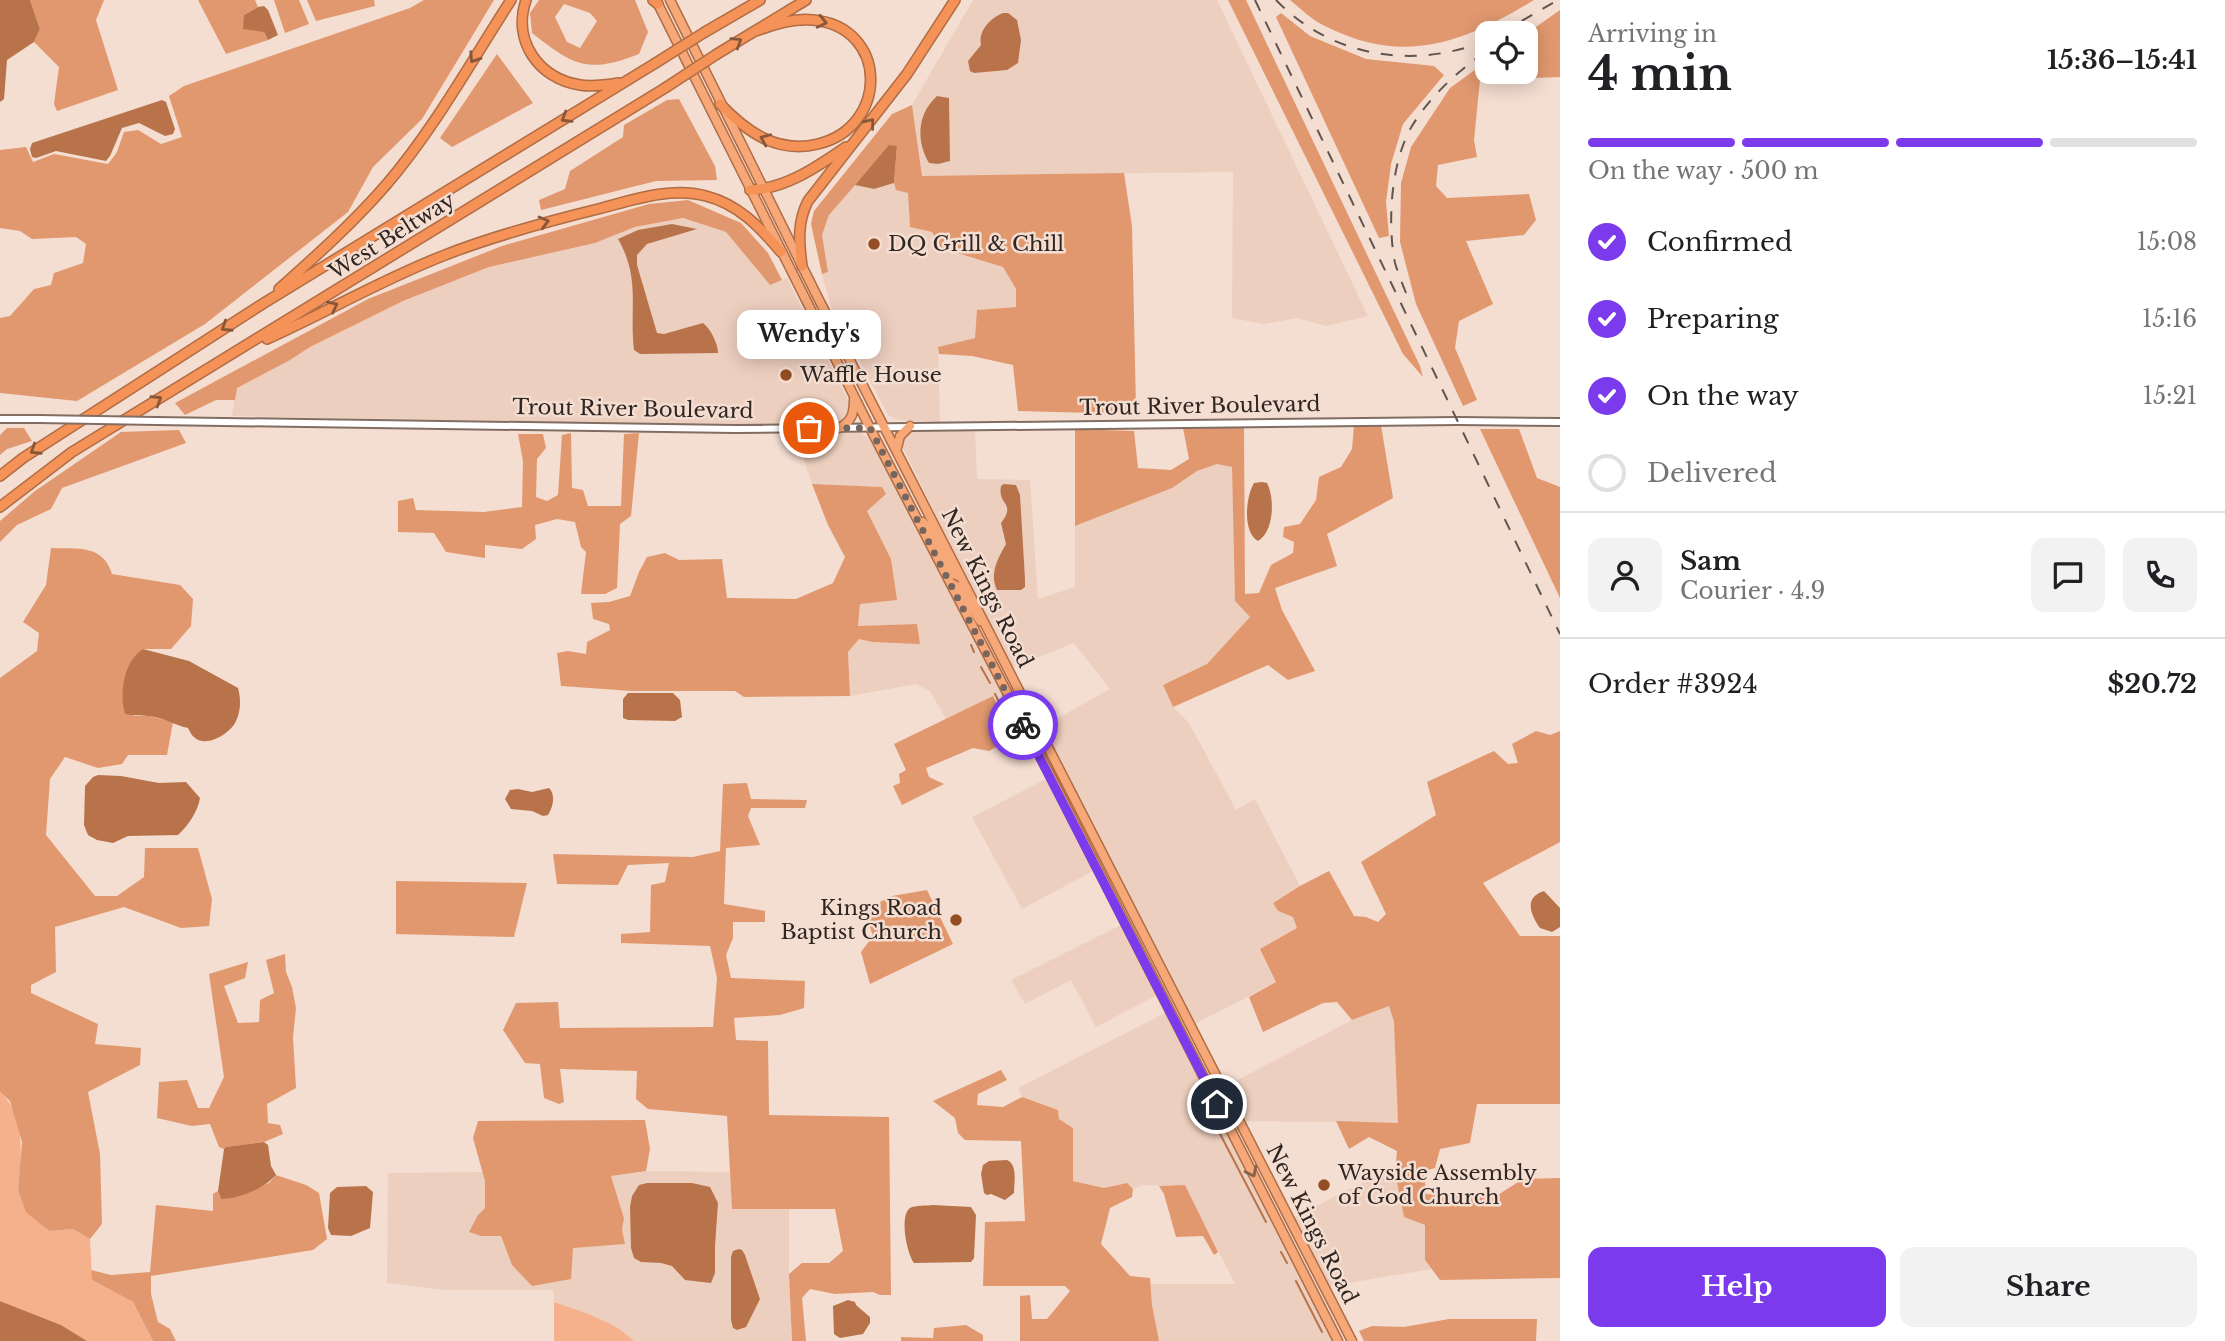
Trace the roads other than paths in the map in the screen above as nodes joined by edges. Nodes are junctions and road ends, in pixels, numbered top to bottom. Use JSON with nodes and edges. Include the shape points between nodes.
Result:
{"nodes":[{"id":1,"x":511,"y":0,"type":"edge"},
{"id":2,"x":526,"y":0,"type":"edge"},
{"id":3,"x":670,"y":0,"type":"edge"},
{"id":4,"x":760,"y":0,"type":"edge"},
{"id":5,"x":806,"y":0,"type":"edge"},
{"id":6,"x":955,"y":0,"type":"edge"},
{"id":7,"x":656,"y":1,"type":"edge"},
{"id":8,"x":756,"y":30,"type":"junction"},
{"id":9,"x":624,"y":82,"type":"junction"},
{"id":10,"x":720,"y":104,"type":"junction"},
{"id":11,"x":854,"y":142,"type":"junction"},
{"id":12,"x":750,"y":190,"type":"junction"},
{"id":13,"x":763,"y":190,"type":"junction"},
{"id":14,"x":781,"y":251,"type":"junction"},
{"id":15,"x":802,"y":266,"type":"junction"},
{"id":16,"x":264,"y":303,"type":"junction"},
{"id":17,"x":228,"y":358,"type":"junction"},
{"id":18,"x":854,"y":396,"type":"junction"},
{"id":19,"x":0,"y":419,"type":"edge"},
{"id":20,"x":1560,"y":422,"type":"edge"},
{"id":21,"x":910,"y":426,"type":"junction"},
{"id":22,"x":839,"y":428,"type":"junction"},
{"id":23,"x":870,"y":428,"type":"junction"},
{"id":24,"x":885,"y":428,"type":"junction"},
{"id":25,"x":897,"y":451,"type":"junction"},
{"id":26,"x":0,"y":476,"type":"edge"},
{"id":27,"x":910,"y":506,"type":"junction"},
{"id":28,"x":0,"y":507,"type":"edge"},
{"id":29,"x":961,"y":577,"type":"junction"},
{"id":30,"x":950,"y":583,"type":"junction"},
{"id":31,"x":993,"y":638,"type":"junction"},
{"id":32,"x":1338,"y":1341,"type":"edge"},
{"id":33,"x":1352,"y":1341,"type":"edge"}],
"edges":[{"from":1,"to":16,"type":"highway","one_way":true,"via":[[387,184]]},
{"from":2,"to":9,"type":"highway","via":[[524,38],[533,58],[548,73],[578,85]]},
{"from":3,"to":10,"type":"highway","name":"New Kings Road"},
{"from":4,"to":9,"type":"highway","name":"West Beltway","bridge":true},
{"from":5,"to":8,"type":"highway","name":"West Beltway"},
{"from":11,"to":6,"type":"highway","one_way":true,"via":[[907,75]]},
{"from":7,"to":12,"type":"highway","name":"New Kings Road"},
{"from":8,"to":10,"type":"highway","one_way":true,"via":[[775,23],[813,20],[847,32],[869,64],[871,87],[863,112],[842,134],[799,147],[761,138]]},
{"from":17,"to":8,"type":"highway","name":"West Beltway","one_way":true,"bridge":true},
{"from":9,"to":16,"type":"highway","name":"West Beltway","one_way":true},
{"from":10,"to":13,"type":"highway","name":"New Kings Road"},
{"from":11,"to":13,"type":"highway","via":[[825,162]]},
{"from":11,"to":15,"type":"highway","via":[[803,210]]},
{"from":12,"to":13,"type":"highway"},
{"from":12,"to":14,"type":"highway","name":"New Kings Road"},
{"from":13,"to":15,"type":"highway","name":"New Kings Road"},
{"from":17,"to":14,"type":"highway","one_way":true,"via":[[444,255],[543,222],[653,195],[691,193],[721,201],[749,218]]},
{"from":14,"to":18,"type":"highway","name":"New Kings Road"},
{"from":15,"to":24,"type":"highway","name":"New Kings Road"},
{"from":16,"to":26,"type":"highway","name":"West Beltway","one_way":true},
{"from":28,"to":17,"type":"highway","name":"West Beltway","one_way":true,"via":[[72,452]]},
{"from":18,"to":22,"type":"highway","via":[[852,417]]},
{"from":18,"to":23,"type":"highway","name":"New Kings Road"},
{"from":19,"to":22,"type":"street","name":"Trout River Boulevard","bridge":true},
{"from":20,"to":21,"type":"street","name":"Trout River Boulevard"},
{"from":21,"to":24,"type":"street","name":"Trout River Boulevard"},
{"from":21,"to":25,"type":"highway","via":[[900,436]]},
{"from":22,"to":23,"type":"street","name":"Trout River Boulevard"},
{"from":23,"to":24,"type":"street","name":"Trout River Boulevard"},
{"from":23,"to":27,"type":"highway","name":"New Kings Road"},
{"from":24,"to":25,"type":"highway","name":"New Kings Road"},
{"from":25,"to":29,"type":"highway","name":"New Kings Road"},
{"from":27,"to":29,"type":"highway","via":[[932,533],[953,574]]},
{"from":27,"to":30,"type":"highway","name":"New Kings Road"},
{"from":29,"to":31,"type":"highway","name":"New Kings Road"},
{"from":30,"to":31,"type":"highway","via":[[960,588]]},
{"from":30,"to":32,"type":"highway","name":"New Kings Road","one_way":true},
{"from":31,"to":33,"type":"highway","name":"New Kings Road"}]}
